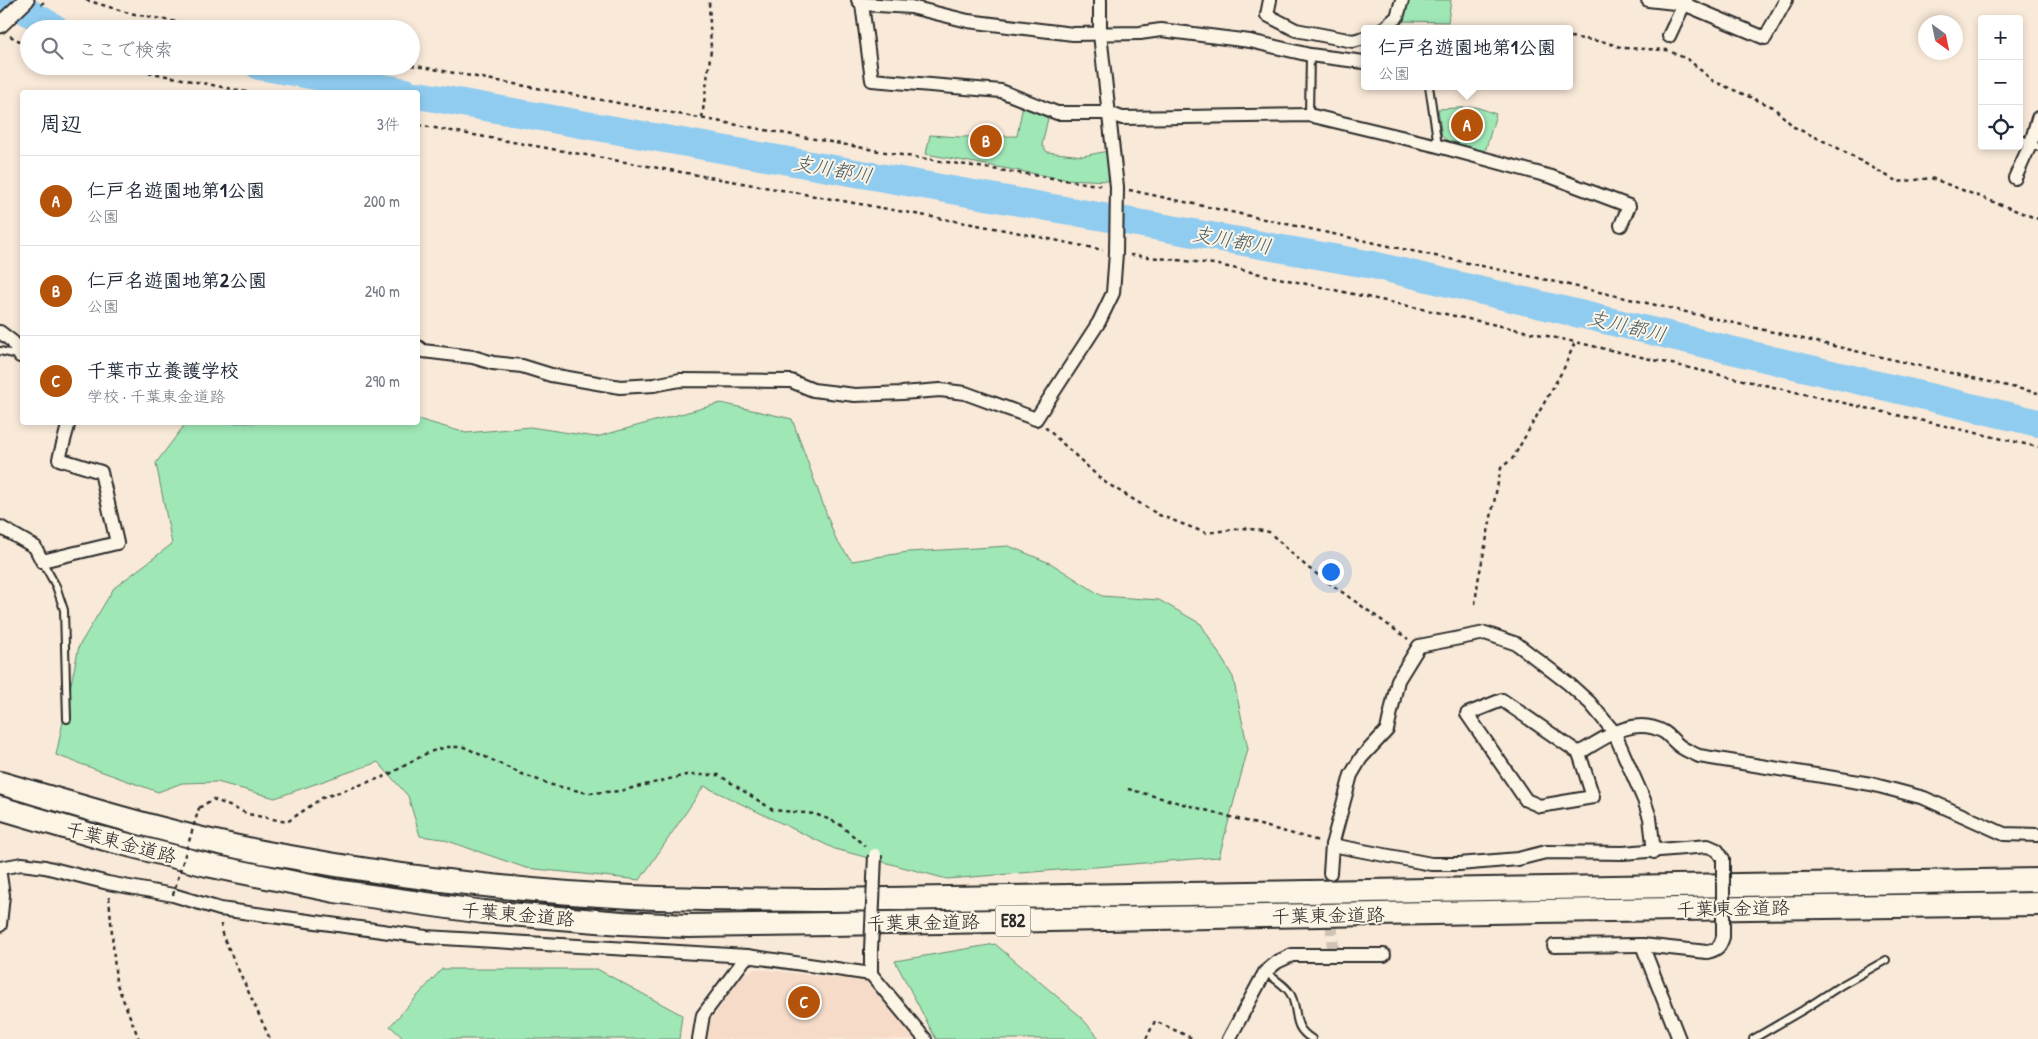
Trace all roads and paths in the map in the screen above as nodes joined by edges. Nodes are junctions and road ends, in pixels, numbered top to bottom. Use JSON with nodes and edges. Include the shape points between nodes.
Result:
{"nodes":[{"id":1,"x":26,"y":0,"type":"edge"},
{"id":2,"x":86,"y":0,"type":"edge"},
{"id":3,"x":709,"y":0,"type":"edge"},
{"id":4,"x":1100,"y":0,"type":"edge"},
{"id":5,"x":1270,"y":0,"type":"edge"},
{"id":6,"x":1402,"y":0,"type":"edge"},
{"id":7,"x":1648,"y":0,"type":"edge"},
{"id":8,"x":1786,"y":0,"type":"edge"},
{"id":9,"x":860,"y":2,"type":"edge"},
{"id":10,"x":1685,"y":2,"type":"edge"},
{"id":11,"x":166,"y":20,"type":"edge"},
{"id":12,"x":1388,"y":25,"type":"edge"},
{"id":13,"x":5,"y":30,"type":"edge"},
{"id":14,"x":1100,"y":34,"type":"junction"},
{"id":15,"x":1669,"y":36,"type":"dead end"},
{"id":16,"x":1573,"y":37,"type":"edge"},
{"id":17,"x":1361,"y":39,"type":"edge"},
{"id":18,"x":20,"y":40,"type":"edge"},
{"id":19,"x":1310,"y":55,"type":"junction"},
{"id":20,"x":1361,"y":62,"type":"edge"},
{"id":21,"x":420,"y":67,"type":"edge"},
{"id":22,"x":161,"y":75,"type":"edge"},
{"id":23,"x":237,"y":90,"type":"edge"},
{"id":24,"x":1430,"y":90,"type":"edge"},
{"id":25,"x":1109,"y":113,"type":"junction"},
{"id":26,"x":1309,"y":115,"type":"junction"},
{"id":27,"x":702,"y":118,"type":"junction"},
{"id":28,"x":2038,"y":118,"type":"edge"},
{"id":29,"x":420,"y":125,"type":"edge"},
{"id":30,"x":2029,"y":143,"type":"edge"},
{"id":31,"x":1438,"y":146,"type":"junction"},
{"id":32,"x":2015,"y":178,"type":"dead end"},
{"id":33,"x":1117,"y":187,"type":"junction"},
{"id":34,"x":2038,"y":219,"type":"edge"},
{"id":35,"x":1621,"y":225,"type":"dead end"},
{"id":36,"x":1116,"y":253,"type":"junction"},
{"id":37,"x":0,"y":332,"type":"edge"},
{"id":38,"x":1575,"y":342,"type":"junction"},
{"id":39,"x":420,"y":349,"type":"edge"},
{"id":40,"x":0,"y":351,"type":"edge"},
{"id":41,"x":20,"y":354,"type":"edge"},
{"id":42,"x":20,"y":356,"type":"edge"},
{"id":43,"x":2038,"y":393,"type":"edge"},
{"id":44,"x":1036,"y":420,"type":"junction"},
{"id":45,"x":68,"y":425,"type":"edge"},
{"id":46,"x":2038,"y":447,"type":"edge"},
{"id":47,"x":0,"y":527,"type":"edge"},
{"id":48,"x":42,"y":561,"type":"junction"},
{"id":49,"x":1475,"y":604,"type":"dead end"},
{"id":50,"x":1419,"y":646,"type":"junction"},
{"id":51,"x":67,"y":719,"type":"dead end"},
{"id":52,"x":1614,"y":732,"type":"junction"},
{"id":53,"x":1579,"y":753,"type":"junction"},
{"id":54,"x":0,"y":783,"type":"edge"},
{"id":55,"x":1128,"y":789,"type":"dead end"},
{"id":56,"x":0,"y":808,"type":"edge"},
{"id":57,"x":2038,"y":835,"type":"edge"},
{"id":58,"x":1332,"y":845,"type":"junction"},
{"id":59,"x":1654,"y":852,"type":"junction"},
{"id":60,"x":875,"y":855,"type":"joint"},
{"id":61,"x":0,"y":868,"type":"edge"},
{"id":62,"x":1330,"y":873,"type":"tunnel mouth"},
{"id":63,"x":0,"y":875,"type":"edge"},
{"id":64,"x":2038,"y":880,"type":"edge"},
{"id":65,"x":108,"y":884,"type":"junction"},
{"id":66,"x":172,"y":895,"type":"junction"},
{"id":67,"x":2038,"y":904,"type":"edge"},
{"id":68,"x":220,"y":909,"type":"junction"},
{"id":69,"x":0,"y":925,"type":"edge"},
{"id":70,"x":1642,"y":945,"type":"junction"},
{"id":71,"x":1554,"y":946,"type":"dead end"},
{"id":72,"x":1384,"y":955,"type":"dead end"},
{"id":73,"x":747,"y":956,"type":"junction"},
{"id":74,"x":1886,"y":960,"type":"dead end"},
{"id":75,"x":1265,"y":972,"type":"junction"},
{"id":76,"x":871,"y":974,"type":"junction"},
{"id":77,"x":139,"y":1039,"type":"edge"},
{"id":78,"x":270,"y":1039,"type":"edge"},
{"id":79,"x":699,"y":1039,"type":"edge"},
{"id":80,"x":924,"y":1039,"type":"edge"},
{"id":81,"x":1146,"y":1039,"type":"edge"},
{"id":82,"x":1194,"y":1039,"type":"edge"},
{"id":83,"x":1229,"y":1039,"type":"edge"},
{"id":84,"x":1312,"y":1039,"type":"edge"},
{"id":85,"x":1679,"y":1039,"type":"edge"},
{"id":86,"x":1753,"y":1039,"type":"edge"}],
"edges":[{"from":1,"to":13,"type":"street"},
{"from":2,"to":11,"type":"path"},
{"from":3,"to":27,"type":"path","via":[[711,50]]},
{"from":4,"to":14,"type":"street"},
{"from":5,"to":17,"type":"street","via":[[1267,15],[1296,30],[1353,42]]},
{"from":6,"to":12,"type":"street","via":[[1397,17]]},
{"from":7,"to":10,"type":"street"},
{"from":8,"to":10,"type":"street","via":[[1765,38]]},
{"from":9,"to":14,"type":"street","via":[[911,7],[968,21],[1073,34]]},
{"from":9,"to":25,"type":"street","via":[[872,80],[1001,91],[1057,113]]},
{"from":10,"to":15,"type":"street"},
{"from":13,"to":18,"type":"path"},
{"from":14,"to":19,"type":"street","via":[[1161,30],[1250,41]]},
{"from":14,"to":25,"type":"street"},
{"from":16,"to":34,"type":"path","via":[[1623,48],[1668,50],[1689,60],[1714,81],[1773,107],[1794,127],[1898,182],[1931,178]]},
{"from":19,"to":20,"type":"street"},
{"from":19,"to":26,"type":"lane"},
{"from":21,"to":27,"type":"path"},
{"from":22,"to":23,"type":"path"},
{"from":24,"to":31,"type":"lane"},
{"from":25,"to":26,"type":"street","via":[[1122,118]]},
{"from":25,"to":33,"type":"street"},
{"from":26,"to":31,"type":"street"},
{"from":27,"to":33,"type":"path","via":[[907,156]]},
{"from":28,"to":30,"type":"street"},
{"from":29,"to":36,"type":"path","via":[[1005,230]]},
{"from":30,"to":32,"type":"street"},
{"from":31,"to":35,"type":"street","via":[[1552,177],[1629,206]]},
{"from":33,"to":36,"type":"street"},
{"from":33,"to":43,"type":"path","via":[[1557,282]]},
{"from":36,"to":38,"type":"path","via":[[1214,264]]},
{"from":36,"to":44,"type":"street","via":[[1113,293],[1107,308]]},
{"from":37,"to":41,"type":"street","via":[[13,342]]},
{"from":38,"to":46,"type":"path"},
{"from":38,"to":49,"type":"path","via":[[1564,368],[1513,458],[1500,468]]},
{"from":39,"to":44,"type":"street","via":[[620,387],[680,380],[791,381],[813,390],[855,395],[940,390],[964,393]]},
{"from":40,"to":42,"type":"lane"},
{"from":44,"to":50,"type":"path","via":[[1103,481],[1160,515],[1206,533],[1245,528],[1269,532],[1307,567]]},
{"from":45,"to":48,"type":"street","via":[[60,459],[101,472],[117,543]]},
{"from":47,"to":48,"type":"street","via":[[35,547]]},
{"from":48,"to":51,"type":"lane","via":[[56,586],[64,610]]},
{"from":50,"to":52,"type":"street","via":[[1485,633],[1517,644],[1590,703]]},
{"from":50,"to":58,"type":"street","via":[[1398,680],[1387,730],[1361,758],[1351,775]]},
{"from":52,"to":53,"type":"street"},
{"from":52,"to":57,"type":"street","via":[[1635,725],[1650,726],[1698,756],[1871,784],[1924,798],[2004,834]]},
{"from":52,"to":59,"type":"street","via":[[1650,818]]},
{"from":53,"to":53,"type":"street","via":[[1502,700],[1468,714],[1526,800],[1540,806],[1593,797]]},
{"from":54,"to":64,"type":"highway","name":"千葉東金道路","number":"E82","via":[[167,831],[273,854],[521,889],[634,897],[827,900]]},
{"from":55,"to":58,"type":"path"},
{"from":56,"to":67,"type":"highway","name":"千葉東金道路","number":"E82","via":[[206,865],[335,892],[483,912],[622,923],[688,926]]},
{"from":58,"to":59,"type":"street","via":[[1431,864],[1518,859],[1546,852]]},
{"from":58,"to":62,"type":"street"},
{"from":59,"to":70,"type":"street","bridge":true,"via":[[1708,846],[1717,850],[1723,859],[1723,937],[1716,951],[1707,952]]},
{"from":60,"to":66,"type":"path","bridge":true,"via":[[838,823],[815,814],[772,810],[719,775],[686,774],[620,791],[588,793],[552,786],[464,746],[429,752],[386,776],[322,798],[287,822],[248,814],[214,800],[199,808]]},
{"from":60,"to":76,"type":"street","bridge":true},
{"from":61,"to":65,"type":"street","via":[[22,864],[45,867]]},
{"from":63,"to":69,"type":"street","via":[[4,895]]},
{"from":65,"to":66,"type":"street"},
{"from":65,"to":77,"type":"path","via":[[116,982]]},
{"from":66,"to":68,"type":"street"},
{"from":68,"to":73,"type":"street","via":[[426,938]]},
{"from":68,"to":78,"type":"path","via":[[222,934]]},
{"from":70,"to":71,"type":"street"},
{"from":70,"to":85,"type":"street"},
{"from":72,"to":75,"type":"street","via":[[1292,955]]},
{"from":73,"to":76,"type":"street"},
{"from":73,"to":79,"type":"street","via":[[704,1015]]},
{"from":74,"to":86,"type":"lane"},
{"from":75,"to":83,"type":"street"},
{"from":75,"to":84,"type":"lane","via":[[1290,993],[1302,1033]]},
{"from":76,"to":80,"type":"street"},
{"from":81,"to":82,"type":"path","via":[[1155,1020]]}]}
